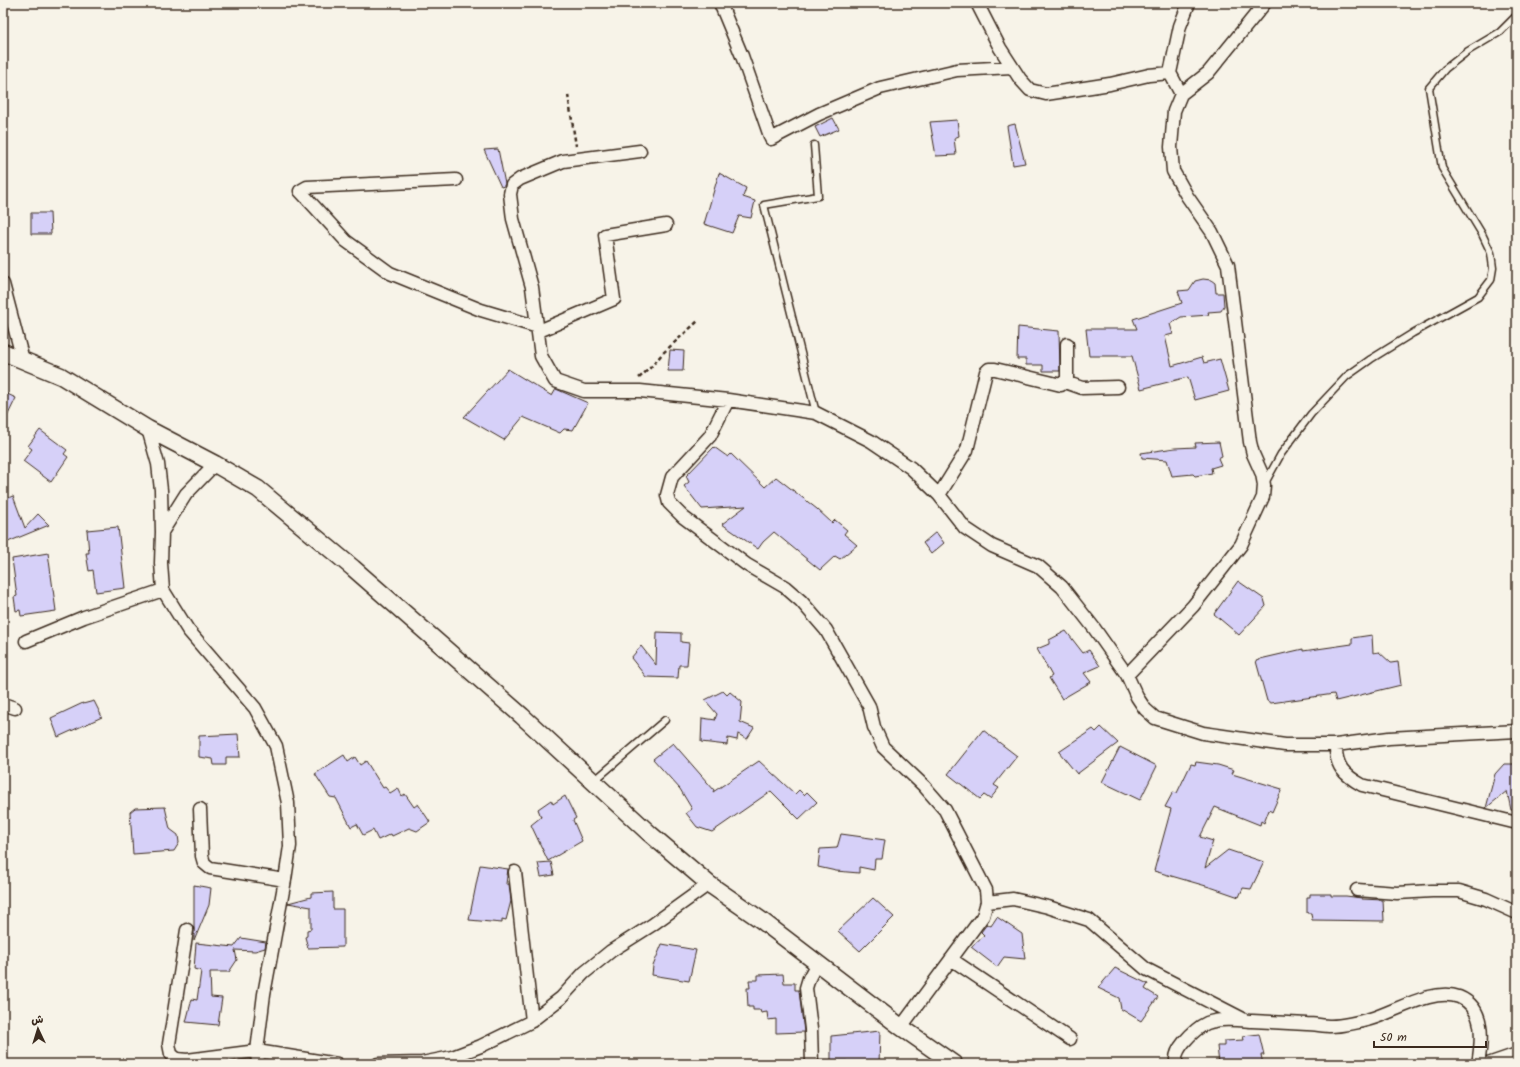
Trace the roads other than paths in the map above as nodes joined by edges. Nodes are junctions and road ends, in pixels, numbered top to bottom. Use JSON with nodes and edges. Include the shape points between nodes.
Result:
{"nodes":[{"id":1,"x":720,"y":3,"type":"edge"},
{"id":2,"x":977,"y":3,"type":"edge"},
{"id":3,"x":1189,"y":3,"type":"edge"},
{"id":4,"x":1265,"y":3,"type":"edge"},
{"id":5,"x":1517,"y":15,"type":"edge"},
{"id":6,"x":1012,"y":67,"type":"junction"},
{"id":7,"x":1170,"y":73,"type":"junction"},
{"id":8,"x":1181,"y":94,"type":"junction"},
{"id":9,"x":814,"y":145,"type":"dead end"},
{"id":10,"x":640,"y":151,"type":"dead end"},
{"id":11,"x":456,"y":180,"type":"dead end"},
{"id":12,"x":666,"y":225,"type":"dead end"},
{"id":13,"x":3,"y":284,"type":"edge"},
{"id":14,"x":538,"y":329,"type":"junction"},
{"id":15,"x":1067,"y":344,"type":"dead end"},
{"id":16,"x":3,"y":352,"type":"edge"},
{"id":17,"x":23,"y":360,"type":"junction"},
{"id":18,"x":1065,"y":382,"type":"junction"},
{"id":19,"x":1118,"y":387,"type":"dead end"},
{"id":20,"x":728,"y":400,"type":"junction"},
{"id":21,"x":816,"y":413,"type":"junction"},
{"id":22,"x":148,"y":430,"type":"junction"},
{"id":23,"x":215,"y":464,"type":"junction"},
{"id":24,"x":1264,"y":485,"type":"junction"},
{"id":25,"x":938,"y":495,"type":"junction"},
{"id":26,"x":162,"y":532,"type":"junction"},
{"id":27,"x":163,"y":590,"type":"junction"},
{"id":28,"x":26,"y":641,"type":"dead end"},
{"id":29,"x":1127,"y":676,"type":"junction"},
{"id":30,"x":3,"y":704,"type":"edge"},
{"id":31,"x":16,"y":708,"type":"dead end"},
{"id":32,"x":665,"y":720,"type":"dead end"},
{"id":33,"x":1517,"y":731,"type":"edge"},
{"id":34,"x":1336,"y":745,"type":"junction"},
{"id":35,"x":594,"y":781,"type":"junction"},
{"id":36,"x":200,"y":809,"type":"dead end"},
{"id":37,"x":1517,"y":823,"type":"edge"},
{"id":38,"x":516,"y":872,"type":"dead end"},
{"id":39,"x":285,"y":880,"type":"junction"},
{"id":40,"x":709,"y":884,"type":"junction"},
{"id":41,"x":1357,"y":890,"type":"dead end"},
{"id":42,"x":987,"y":902,"type":"junction"},
{"id":43,"x":1517,"y":913,"type":"edge"},
{"id":44,"x":187,"y":930,"type":"dead end"},
{"id":45,"x":951,"y":959,"type":"junction"},
{"id":46,"x":817,"y":963,"type":"junction"},
{"id":47,"x":532,"y":1020,"type":"junction"},
{"id":48,"x":1246,"y":1020,"type":"junction"},
{"id":49,"x":901,"y":1027,"type":"junction"},
{"id":50,"x":1070,"y":1039,"type":"dead end"},
{"id":51,"x":257,"y":1052,"type":"junction"},
{"id":52,"x":1517,"y":1054,"type":"edge"},
{"id":53,"x":258,"y":1064,"type":"edge"},
{"id":54,"x":337,"y":1064,"type":"edge"},
{"id":55,"x":378,"y":1064,"type":"edge"},
{"id":56,"x":812,"y":1064,"type":"edge"},
{"id":57,"x":954,"y":1064,"type":"edge"},
{"id":58,"x":1176,"y":1064,"type":"edge"},
{"id":59,"x":1478,"y":1064,"type":"edge"},
{"id":60,"x":1488,"y":1064,"type":"edge"}],
"edges":[{"from":1,"to":6,"type":"street","via":[[771,139],[818,114],[880,88],[957,70]]},
{"from":2,"to":6,"type":"street"},
{"from":3,"to":7,"type":"street","via":[[1180,26]]},
{"from":4,"to":8,"type":"street","via":[[1208,73]]},
{"from":5,"to":24,"type":"lane","via":[[1500,32],[1468,51],[1446,69],[1429,88],[1442,168],[1491,253],[1491,280],[1478,297],[1413,333],[1347,376],[1310,414],[1281,454]]},
{"from":6,"to":7,"type":"street","via":[[1030,90],[1046,94]]},
{"from":7,"to":8,"type":"street"},
{"from":8,"to":24,"type":"street","via":[[1174,111],[1170,147],[1173,171],[1212,232],[1228,264],[1250,442]]},
{"from":9,"to":21,"type":"lane","via":[[818,196],[764,206]]},
{"from":10,"to":14,"type":"street","via":[[563,160],[512,185],[510,194],[513,219],[532,287]]},
{"from":11,"to":14,"type":"street","via":[[307,187],[300,191],[346,241],[390,272],[481,310]]},
{"from":12,"to":14,"type":"street","via":[[605,235],[614,299]]},
{"from":13,"to":17,"type":"street"},
{"from":14,"to":20,"type":"street","via":[[541,356],[555,381],[584,391],[640,391]]},
{"from":15,"to":18,"type":"street"},
{"from":16,"to":17,"type":"street"},
{"from":17,"to":22,"type":"street","via":[[61,376]]},
{"from":18,"to":19,"type":"street","via":[[1082,388]]},
{"from":18,"to":25,"type":"street","via":[[1061,385],[989,369],[986,372],[967,450]]},
{"from":20,"to":21,"type":"street"},
{"from":20,"to":42,"type":"street","via":[[710,436],[672,477],[667,495],[669,503],[683,517],[746,564],[785,587],[826,630],[869,706],[882,747],[924,786],[945,810],[986,890]]},
{"from":21,"to":25,"type":"street","via":[[871,441],[911,468]]},
{"from":22,"to":23,"type":"street"},
{"from":22,"to":26,"type":"street","via":[[158,464]]},
{"from":23,"to":26,"type":"street","via":[[186,494]]},
{"from":23,"to":35,"type":"street","via":[[258,489],[353,568]]},
{"from":24,"to":29,"type":"street","via":[[1263,497],[1241,545],[1193,606]]},
{"from":25,"to":29,"type":"street","via":[[965,528],[992,546],[1038,566],[1062,587]]},
{"from":26,"to":27,"type":"street"},
{"from":27,"to":28,"type":"street","via":[[84,617]]},
{"from":27,"to":39,"type":"street","via":[[188,630],[255,708],[276,746],[288,803],[290,846]]},
{"from":29,"to":34,"type":"street","via":[[1145,709],[1154,718],[1175,725],[1203,733],[1286,745]]},
{"from":30,"to":31,"type":"street"},
{"from":32,"to":35,"type":"lane"},
{"from":33,"to":34,"type":"street","via":[[1389,738]]},
{"from":34,"to":37,"type":"street","via":[[1335,755],[1338,764],[1350,778],[1362,785]]},
{"from":35,"to":40,"type":"street","via":[[649,833]]},
{"from":36,"to":39,"type":"street","via":[[204,863],[210,868]]},
{"from":38,"to":47,"type":"street"},
{"from":39,"to":51,"type":"street","via":[[264,994]]},
{"from":40,"to":46,"type":"street"},
{"from":40,"to":47,"type":"street","via":[[611,952],[584,973],[561,998]]},
{"from":41,"to":43,"type":"street","via":[[1397,893],[1459,891],[1486,899]]},
{"from":42,"to":45,"type":"street","via":[[983,916]]},
{"from":42,"to":48,"type":"street","via":[[1013,900],[1048,907],[1089,920],[1146,969]]},
{"from":44,"to":51,"type":"street","via":[[169,1044],[171,1054],[177,1059],[187,1060]]},
{"from":45,"to":49,"type":"street"},
{"from":45,"to":50,"type":"street"},
{"from":46,"to":49,"type":"street"},
{"from":46,"to":56,"type":"street","via":[[808,978],[806,988]]},
{"from":47,"to":55,"type":"street","via":[[481,1046],[452,1057],[422,1063]]},
{"from":48,"to":58,"type":"street","via":[[1208,1023],[1194,1032],[1178,1050]]},
{"from":48,"to":59,"type":"street","via":[[1332,1026],[1369,1019],[1430,997],[1450,994],[1461,998],[1477,1014],[1481,1040]]},
{"from":49,"to":57,"type":"street"},
{"from":51,"to":53,"type":"street"},
{"from":51,"to":54,"type":"street"},
{"from":52,"to":60,"type":"street"}]}
